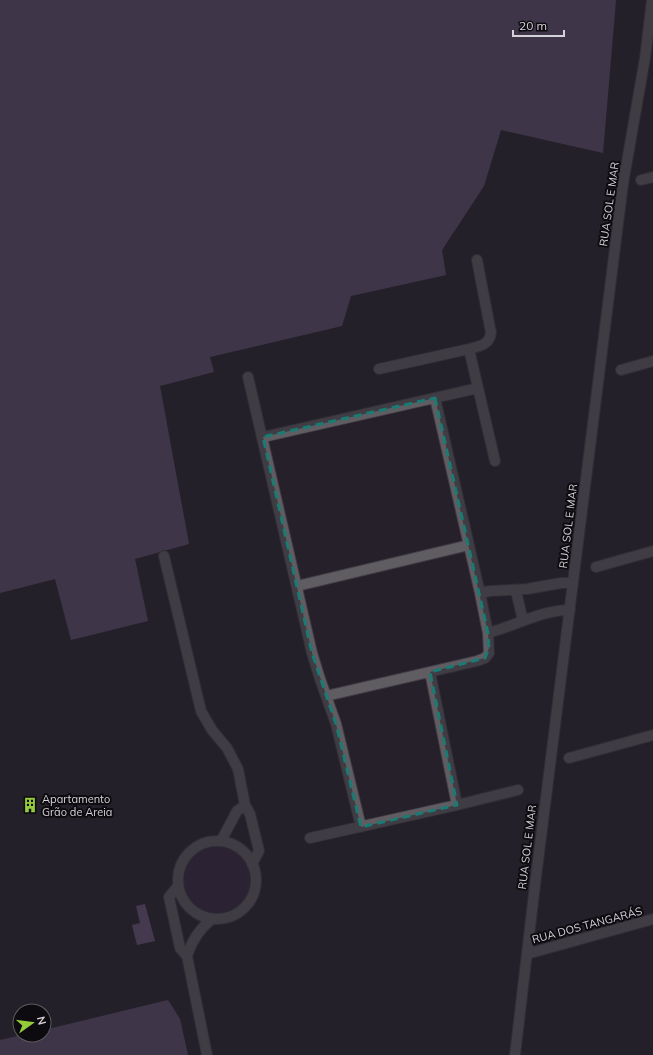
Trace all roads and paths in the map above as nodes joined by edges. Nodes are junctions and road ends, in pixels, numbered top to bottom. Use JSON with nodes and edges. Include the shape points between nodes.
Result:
{"nodes":[{"id":1,"x":652,"y":0,"type":"edge"},
{"id":2,"x":649,"y":58,"type":"edge"},
{"id":3,"x":653,"y":177,"type":"edge"},
{"id":4,"x":641,"y":180,"type":"dead end"},
{"id":5,"x":477,"y":260,"type":"dead end"},
{"id":6,"x":469,"y":349,"type":"junction"},
{"id":7,"x":653,"y":361,"type":"edge"},
{"id":8,"x":379,"y":369,"type":"dead end"},
{"id":9,"x":621,"y":370,"type":"dead end"},
{"id":10,"x":248,"y":377,"type":"dead end"},
{"id":11,"x":478,"y":388,"type":"junction"},
{"id":12,"x":435,"y":398,"type":"junction"},
{"id":13,"x":263,"y":437,"type":"junction"},
{"id":14,"x":495,"y":461,"type":"dead end"},
{"id":15,"x":469,"y":545,"type":"junction"},
{"id":16,"x":653,"y":551,"type":"edge"},
{"id":17,"x":164,"y":556,"type":"dead end"},
{"id":18,"x":596,"y":567,"type":"dead end"},
{"id":19,"x":573,"y":583,"type":"junction"},
{"id":20,"x":297,"y":586,"type":"junction"},
{"id":21,"x":516,"y":591,"type":"junction"},
{"id":22,"x":480,"y":593,"type":"junction"},
{"id":23,"x":570,"y":610,"type":"junction"},
{"id":24,"x":523,"y":621,"type":"junction"},
{"id":25,"x":488,"y":633,"type":"junction"},
{"id":26,"x":430,"y":672,"type":"junction"},
{"id":27,"x":326,"y":696,"type":"junction"},
{"id":28,"x":653,"y":735,"type":"edge"},
{"id":29,"x":569,"y":758,"type":"dead end"},
{"id":30,"x":518,"y":790,"type":"dead end"},
{"id":31,"x":245,"y":805,"type":"junction"},
{"id":32,"x":457,"y":805,"type":"junction"},
{"id":33,"x":361,"y":828,"type":"junction"},
{"id":34,"x":310,"y":838,"type":"dead end"},
{"id":35,"x":221,"y":841,"type":"junction"},
{"id":36,"x":252,"y":864,"type":"junction"},
{"id":37,"x":178,"y":886,"type":"junction"},
{"id":38,"x":212,"y":919,"type":"junction"},
{"id":39,"x":653,"y":919,"type":"edge"},
{"id":40,"x":527,"y":954,"type":"junction"},
{"id":41,"x":187,"y":956,"type":"junction"},
{"id":42,"x":207,"y":1055,"type":"edge"},
{"id":43,"x":515,"y":1055,"type":"edge"}],
"edges":[{"from":1,"to":2,"type":"street","name":"RUA SOL E MAR"},
{"from":2,"to":19,"type":"street","name":"RUA SOL E MAR","via":[[623,184]]},
{"from":3,"to":4,"type":"street"},
{"from":5,"to":6,"type":"street","via":[[491,333],[485,344]]},
{"from":6,"to":8,"type":"street"},
{"from":6,"to":11,"type":"street"},
{"from":7,"to":9,"type":"street"},
{"from":10,"to":13,"type":"street"},
{"from":11,"to":12,"type":"street"},
{"from":11,"to":14,"type":"street"},
{"from":12,"to":13,"type":"street"},
{"from":12,"to":15,"type":"street"},
{"from":13,"to":20,"type":"street"},
{"from":15,"to":20,"type":"street"},
{"from":15,"to":22,"type":"street"},
{"from":16,"to":18,"type":"street"},
{"from":17,"to":31,"type":"street","via":[[201,711],[233,758],[238,769]]},
{"from":19,"to":21,"type":"street"},
{"from":19,"to":23,"type":"street","name":"RUA SOL E MAR"},
{"from":20,"to":27,"type":"street","via":[[312,652]]},
{"from":21,"to":22,"type":"street"},
{"from":21,"to":24,"type":"street"},
{"from":22,"to":25,"type":"street"},
{"from":23,"to":24,"type":"street","via":[[555,611]]},
{"from":23,"to":40,"type":"street","name":"RUA SOL E MAR"},
{"from":24,"to":25,"type":"street"},
{"from":25,"to":26,"type":"street","via":[[490,648],[484,658]]},
{"from":26,"to":27,"type":"street"},
{"from":26,"to":32,"type":"street"},
{"from":27,"to":33,"type":"street","via":[[339,736]]},
{"from":28,"to":29,"type":"street"},
{"from":30,"to":32,"type":"street"},
{"from":31,"to":35,"type":"street","via":[[237,811]]},
{"from":31,"to":36,"type":"street","via":[[250,814],[259,851]]},
{"from":32,"to":33,"type":"street"},
{"from":33,"to":34,"type":"street"},
{"from":35,"to":36,"type":"street","via":[[240,848]]},
{"from":35,"to":37,"type":"street","via":[[201,844],[185,856],[180,865]]},
{"from":36,"to":38,"type":"street","via":[[255,884],[248,903],[232,916]]},
{"from":37,"to":38,"type":"street","via":[[181,896],[193,911]]},
{"from":37,"to":41,"type":"street","via":[[169,897],[180,948]]},
{"from":38,"to":41,"type":"street","via":[[198,933]]},
{"from":39,"to":40,"type":"street","name":"RUA DOS TANGARÁS"},
{"from":40,"to":43,"type":"street","name":"RUA SOL E MAR"},
{"from":41,"to":42,"type":"street"}]}
